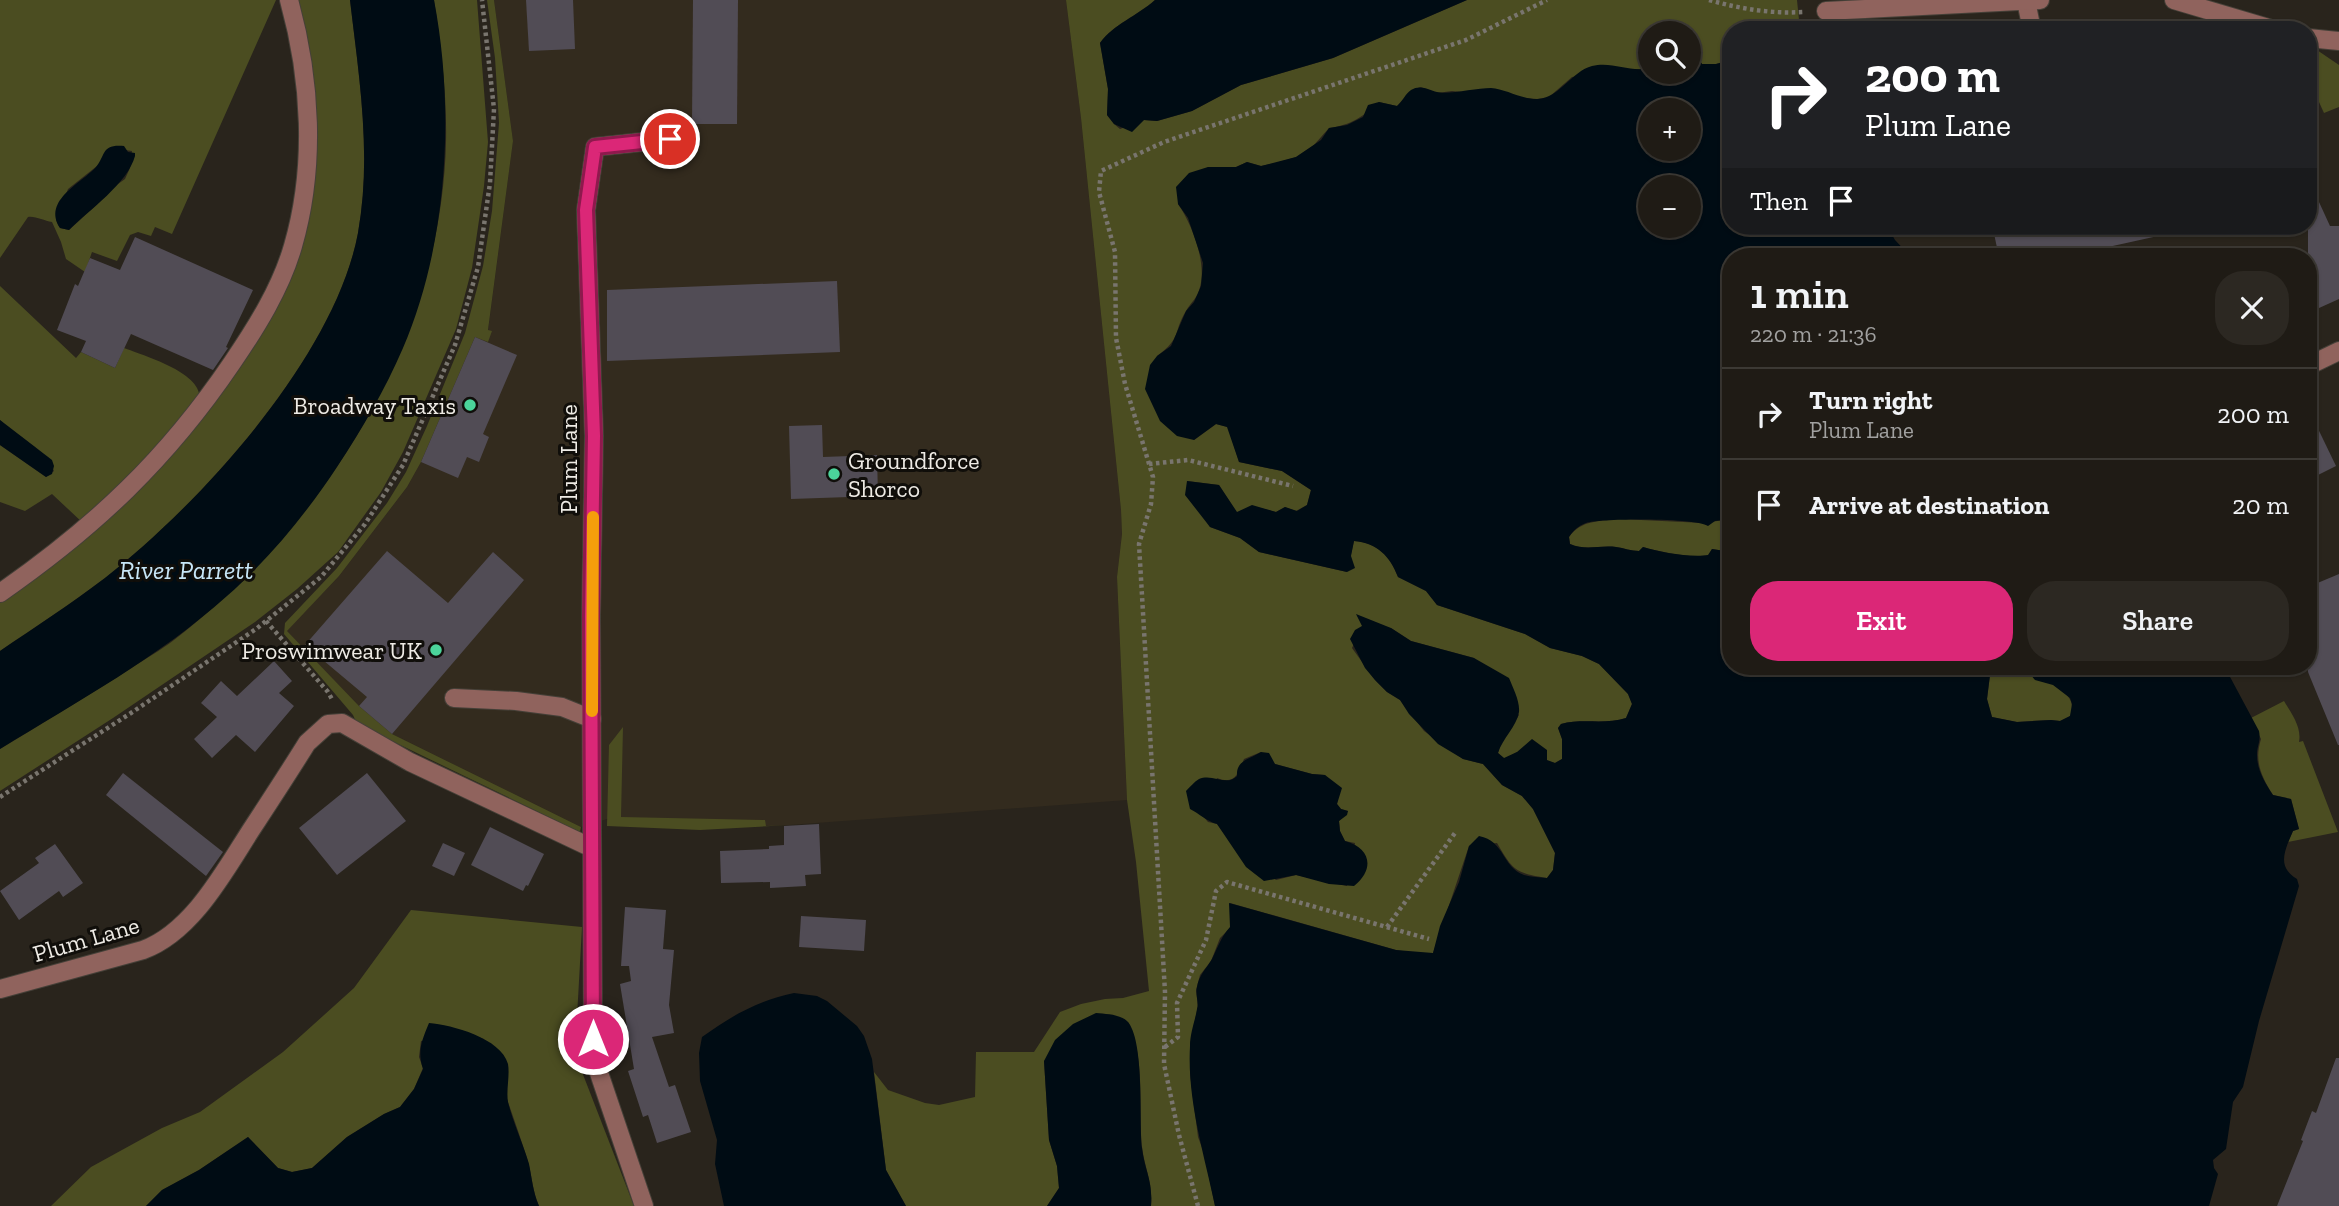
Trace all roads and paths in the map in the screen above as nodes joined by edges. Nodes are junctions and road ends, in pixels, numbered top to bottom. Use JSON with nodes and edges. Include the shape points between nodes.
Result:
{"nodes":[{"id":1,"x":289,"y":0,"type":"edge"},
{"id":2,"x":482,"y":0,"type":"edge"},
{"id":3,"x":1547,"y":0,"type":"edge"},
{"id":4,"x":1709,"y":0,"type":"edge"},
{"id":5,"x":2040,"y":0,"type":"edge"},
{"id":6,"x":2174,"y":0,"type":"edge"},
{"id":7,"x":2026,"y":1,"type":"edge"},
{"id":8,"x":1826,"y":11,"type":"joint"},
{"id":9,"x":2030,"y":21,"type":"edge"},
{"id":10,"x":2245,"y":21,"type":"edge"},
{"id":11,"x":2317,"y":39,"type":"edge"},
{"id":12,"x":2339,"y":41,"type":"edge"},
{"id":13,"x":670,"y":139,"type":"dead end"},
{"id":14,"x":2339,"y":351,"type":"edge"},
{"id":15,"x":2317,"y":362,"type":"edge"},
{"id":16,"x":1149,"y":464,"type":"junction"},
{"id":17,"x":1293,"y":486,"type":"dead end"},
{"id":18,"x":0,"y":593,"type":"edge"},
{"id":19,"x":266,"y":621,"type":"junction"},
{"id":20,"x":454,"y":698,"type":"dead end"},
{"id":21,"x":592,"y":719,"type":"junction"},
{"id":22,"x":342,"y":723,"type":"junction"},
{"id":23,"x":0,"y":797,"type":"edge"},
{"id":24,"x":1455,"y":834,"type":"dead end"},
{"id":25,"x":592,"y":848,"type":"junction"},
{"id":26,"x":1387,"y":927,"type":"junction"},
{"id":27,"x":1429,"y":939,"type":"dead end"},
{"id":28,"x":0,"y":989,"type":"edge"},
{"id":29,"x":1164,"y":1047,"type":"junction"},
{"id":30,"x":644,"y":1206,"type":"edge"},
{"id":31,"x":1198,"y":1206,"type":"edge"}],
"edges":[{"from":1,"to":18,"type":"street","via":[[306,86],[308,155],[301,215],[271,296],[247,341],[199,411],[138,481],[83,532]]},
{"from":2,"to":19,"type":"path","via":[[494,108],[490,183],[478,267],[456,345],[403,465],[365,524],[321,577]]},
{"from":3,"to":16,"type":"path","via":[[1466,40],[1164,142],[1101,171],[1099,192],[1115,251],[1118,349]]},
{"from":4,"to":8,"type":"path","via":[[1780,14]]},
{"from":5,"to":7,"type":"street"},
{"from":6,"to":10,"type":"street"},
{"from":7,"to":8,"type":"street"},
{"from":7,"to":9,"type":"street"},
{"from":11,"to":12,"type":"street"},
{"from":13,"to":21,"type":"street","name":"Plum Lane","via":[[595,147],[586,210],[594,436]]},
{"from":14,"to":15,"type":"street"},
{"from":16,"to":17,"type":"path","via":[[1188,460]]},
{"from":16,"to":29,"type":"path","via":[[1151,503],[1139,544],[1166,992]]},
{"from":19,"to":22,"type":"path","via":[[328,692]]},
{"from":19,"to":23,"type":"path"},
{"from":20,"to":21,"type":"street","via":[[562,707]]},
{"from":21,"to":25,"type":"street","name":"Plum Lane"},
{"from":22,"to":25,"type":"street","via":[[410,762]]},
{"from":22,"to":28,"type":"street","name":"Plum Lane","via":[[328,724],[307,743],[207,897],[157,945]]},
{"from":24,"to":26,"type":"path"},
{"from":25,"to":30,"type":"street","name":"Plum Lane","via":[[593,1039]]},
{"from":26,"to":27,"type":"path"},
{"from":26,"to":29,"type":"path","via":[[1227,882],[1216,891],[1206,940],[1177,1003],[1178,1037]]},
{"from":29,"to":31,"type":"path","via":[[1179,1135]]}]}
